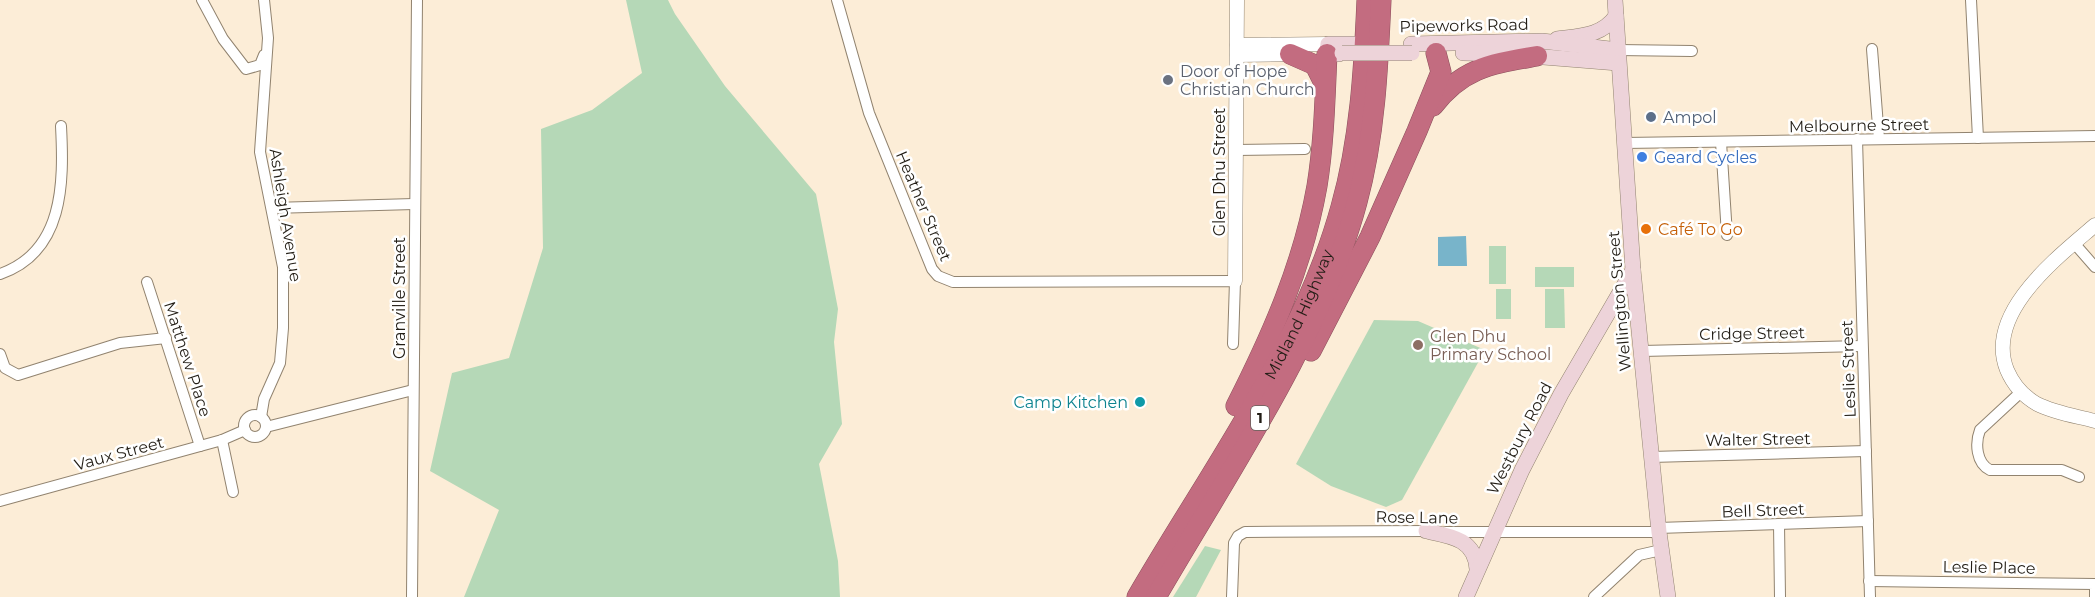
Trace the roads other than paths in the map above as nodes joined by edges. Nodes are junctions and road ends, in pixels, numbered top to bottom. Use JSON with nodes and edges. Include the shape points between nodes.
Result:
{"nodes":[{"id":1,"x":202,"y":0,"type":"edge"},
{"id":2,"x":264,"y":0,"type":"edge"},
{"id":3,"x":417,"y":0,"type":"edge"},
{"id":4,"x":837,"y":0,"type":"edge"},
{"id":5,"x":1237,"y":0,"type":"edge"},
{"id":6,"x":1367,"y":0,"type":"edge"},
{"id":7,"x":1381,"y":0,"type":"edge"},
{"id":8,"x":1615,"y":0,"type":"edge"},
{"id":9,"x":1971,"y":0,"type":"edge"},
{"id":10,"x":1616,"y":16,"type":"junction"},
{"id":11,"x":268,"y":38,"type":"junction"},
{"id":12,"x":1539,"y":46,"type":"junction"},
{"id":13,"x":1411,"y":48,"type":"junction"},
{"id":14,"x":1872,"y":48,"type":"dead end"},
{"id":15,"x":1335,"y":49,"type":"junction"},
{"id":16,"x":1237,"y":50,"type":"junction"},
{"id":17,"x":1692,"y":51,"type":"dead end"},
{"id":18,"x":1436,"y":53,"type":"junction"},
{"id":19,"x":1290,"y":54,"type":"junction"},
{"id":20,"x":1618,"y":57,"type":"junction"},
{"id":21,"x":246,"y":69,"type":"junction"},
{"id":22,"x":264,"y":87,"type":"junction"},
{"id":23,"x":1326,"y":88,"type":"junction"},
{"id":24,"x":61,"y":126,"type":"dead end"},
{"id":25,"x":1417,"y":131,"type":"junction"},
{"id":26,"x":2095,"y":136,"type":"edge"},
{"id":27,"x":1978,"y":138,"type":"junction"},
{"id":28,"x":1857,"y":139,"type":"junction"},
{"id":29,"x":1878,"y":139,"type":"junction"},
{"id":30,"x":1721,"y":142,"type":"junction"},
{"id":31,"x":1624,"y":143,"type":"junction"},
{"id":32,"x":1305,"y":148,"type":"dead end"},
{"id":33,"x":1236,"y":150,"type":"junction"},
{"id":34,"x":414,"y":204,"type":"junction"},
{"id":35,"x":272,"y":208,"type":"junction"},
{"id":36,"x":2095,"y":225,"type":"edge"},
{"id":37,"x":1727,"y":235,"type":"dead end"},
{"id":38,"x":2074,"y":243,"type":"junction"},
{"id":39,"x":2095,"y":267,"type":"edge"},
{"id":40,"x":1634,"y":270,"type":"junction"},
{"id":41,"x":0,"y":274,"type":"edge"},
{"id":42,"x":1235,"y":281,"type":"junction"},
{"id":43,"x":147,"y":282,"type":"dead end"},
{"id":44,"x":166,"y":338,"type":"junction"},
{"id":45,"x":1233,"y":344,"type":"dead end"},
{"id":46,"x":1862,"y":346,"type":"junction"},
{"id":47,"x":1642,"y":351,"type":"junction"},
{"id":48,"x":0,"y":354,"type":"edge"},
{"id":49,"x":413,"y":390,"type":"junction"},
{"id":50,"x":2021,"y":392,"type":"junction"},
{"id":51,"x":2095,"y":421,"type":"edge"},
{"id":52,"x":264,"y":422,"type":"junction"},
{"id":53,"x":245,"y":430,"type":"junction"},
{"id":54,"x":222,"y":440,"type":"junction"},
{"id":55,"x":200,"y":446,"type":"junction"},
{"id":56,"x":1866,"y":451,"type":"junction"},
{"id":57,"x":1651,"y":457,"type":"junction"},
{"id":58,"x":2079,"y":477,"type":"dead end"},
{"id":59,"x":233,"y":492,"type":"dead end"},
{"id":60,"x":0,"y":501,"type":"edge"},
{"id":61,"x":1868,"y":521,"type":"junction"},
{"id":62,"x":1779,"y":524,"type":"junction"},
{"id":63,"x":1659,"y":530,"type":"junction"},
{"id":64,"x":1426,"y":531,"type":"junction"},
{"id":65,"x":1493,"y":533,"type":"junction"},
{"id":66,"x":1661,"y":550,"type":"junction"},
{"id":67,"x":1155,"y":566,"type":"junction"},
{"id":68,"x":1477,"y":569,"type":"junction"},
{"id":69,"x":1869,"y":581,"type":"junction"},
{"id":70,"x":412,"y":597,"type":"edge"},
{"id":71,"x":1137,"y":597,"type":"edge"},
{"id":72,"x":1156,"y":597,"type":"edge"},
{"id":73,"x":1232,"y":597,"type":"edge"},
{"id":74,"x":1466,"y":597,"type":"edge"},
{"id":75,"x":1594,"y":597,"type":"edge"},
{"id":76,"x":1668,"y":597,"type":"edge"},
{"id":77,"x":1780,"y":597,"type":"edge"},
{"id":78,"x":1870,"y":597,"type":"edge"},
{"id":79,"x":2095,"y":597,"type":"edge"}],
"edges":[{"from":1,"to":21,"type":"street","via":[[223,39]]},
{"from":2,"to":11,"type":"street"},
{"from":3,"to":34,"type":"street","name":"Granville Street"},
{"from":4,"to":42,"type":"street","name":"Heather Street","via":[[869,113],[938,276],[953,282]]},
{"from":5,"to":16,"type":"street","name":"Glen Dhu Street"},
{"from":6,"to":67,"type":"highway","name":"Midland Highway","number":"1","via":[[1357,129],[1341,207],[1323,260],[1277,359]]},
{"from":7,"to":72,"type":"highway","name":"Midland Highway","number":"1","via":[[1369,146],[1358,201],[1341,254],[1287,370]]},
{"from":8,"to":10,"type":"main road","name":"Wellington Street"},
{"from":9,"to":27,"type":"street"},
{"from":10,"to":12,"type":"main road","via":[[1598,32]]},
{"from":10,"to":20,"type":"main road","name":"Wellington Street"},
{"from":11,"to":21,"type":"street","via":[[260,65]]},
{"from":11,"to":22,"type":"street","name":"Ashleigh Avenue"},
{"from":12,"to":13,"type":"main road","name":"Pipeworks Road"},
{"from":12,"to":18,"type":"main road","name":"Pipeworks Road"},
{"from":12,"to":20,"type":"main road","name":"Pipeworks Road"},
{"from":12,"to":25,"type":"highway","via":[[1466,75],[1441,96]]},
{"from":13,"to":15,"type":"main road","name":"Pipeworks Road","bridge":true},
{"from":13,"to":15,"type":"main road","name":"Pipeworks Road","via":[[1358,44]]},
{"from":13,"to":18,"type":"main road","name":"Pipeworks Road"},
{"from":14,"to":29,"type":"street"},
{"from":15,"to":16,"type":"street","name":"Pipeworks Road"},
{"from":15,"to":19,"type":"street","name":"Pipeworks Road"},
{"from":15,"to":23,"type":"highway"},
{"from":16,"to":19,"type":"street","name":"Pipeworks Road"},
{"from":16,"to":33,"type":"street","name":"Glen Dhu Street"},
{"from":17,"to":20,"type":"street","name":"Pipeworks Road"},
{"from":18,"to":25,"type":"highway","via":[[1441,72]]},
{"from":19,"to":23,"type":"highway","via":[[1315,65]]},
{"from":20,"to":31,"type":"main road","name":"Wellington Street"},
{"from":21,"to":22,"type":"street"},
{"from":22,"to":35,"type":"street","name":"Ashleigh Avenue","via":[[260,152]]},
{"from":23,"to":67,"type":"highway","via":[[1317,186],[1290,287],[1262,354]]},
{"from":24,"to":41,"type":"street","via":[[62,159],[51,229],[26,262]]},
{"from":25,"to":72,"type":"highway","via":[[1321,334],[1217,508]]},
{"from":26,"to":27,"type":"street","name":"Melbourne Street"},
{"from":27,"to":29,"type":"street","name":"Melbourne Street"},
{"from":28,"to":29,"type":"street","name":"Melbourne Street"},
{"from":28,"to":30,"type":"street","name":"Melbourne Street"},
{"from":28,"to":46,"type":"street","name":"Leslie Street"},
{"from":30,"to":31,"type":"street","name":"Melbourne Street"},
{"from":30,"to":37,"type":"street"},
{"from":31,"to":40,"type":"main road","name":"Wellington Street"},
{"from":32,"to":33,"type":"street"},
{"from":33,"to":42,"type":"street","name":"Glen Dhu Street"},
{"from":34,"to":35,"type":"street"},
{"from":34,"to":49,"type":"street","name":"Granville Street"},
{"from":35,"to":52,"type":"street","name":"Ashleigh Avenue","via":[[283,267],[282,346],[275,378],[264,399]]},
{"from":36,"to":38,"type":"street"},
{"from":38,"to":39,"type":"street"},
{"from":38,"to":50,"type":"street","via":[[2030,286],[2008,321],[2003,354]]},
{"from":40,"to":47,"type":"main road","name":"Wellington Street"},
{"from":40,"to":65,"type":"main road","name":"Westbury Road","via":[[1561,394]]},
{"from":42,"to":45,"type":"street","name":"Glen Dhu Street"},
{"from":43,"to":44,"type":"street","name":"Matthew Place"},
{"from":44,"to":48,"type":"street","via":[[120,343],[18,375],[6,368]]},
{"from":44,"to":55,"type":"street","name":"Matthew Place"},
{"from":46,"to":47,"type":"street","name":"Cridge Street"},
{"from":46,"to":56,"type":"street","name":"Leslie Street"},
{"from":47,"to":57,"type":"main road","name":"Wellington Street"},
{"from":49,"to":52,"type":"street"},
{"from":49,"to":70,"type":"street","name":"Granville Street"},
{"from":50,"to":51,"type":"street","via":[[2048,408]]},
{"from":50,"to":58,"type":"street","via":[[1980,430],[1979,457],[1983,466],[1990,470],[2062,470]]},
{"from":52,"to":53,"type":"street","via":[[263,433],[257,436]]},
{"from":52,"to":53,"type":"street","via":[[255,415],[248,417]]},
{"from":53,"to":54,"type":"street","name":"Vaux Street"},
{"from":54,"to":55,"type":"street","name":"Vaux Street"},
{"from":54,"to":59,"type":"street"},
{"from":55,"to":60,"type":"street","name":"Vaux Street"},
{"from":56,"to":57,"type":"street","name":"Walter Street"},
{"from":56,"to":61,"type":"street","name":"Leslie Street"},
{"from":57,"to":63,"type":"main road","name":"Wellington Street"},
{"from":61,"to":62,"type":"street","name":"Bell Street"},
{"from":61,"to":69,"type":"street","name":"Leslie Street"},
{"from":62,"to":63,"type":"street","name":"Bell Street"},
{"from":62,"to":77,"type":"street"},
{"from":63,"to":65,"type":"street","name":"Rose Lane"},
{"from":63,"to":66,"type":"main road","name":"Wellington Street"},
{"from":64,"to":65,"type":"street","name":"Rose Lane"},
{"from":64,"to":68,"type":"main road","via":[[1466,543],[1474,554]]},
{"from":64,"to":73,"type":"street","name":"Rose Lane","via":[[1241,534],[1233,549]]},
{"from":65,"to":68,"type":"main road","name":"Westbury Road"},
{"from":66,"to":75,"type":"street","via":[[1639,555]]},
{"from":66,"to":76,"type":"main road","name":"Wellington Street"},
{"from":67,"to":71,"type":"highway","name":"Midland Highway","number":"1"},
{"from":68,"to":74,"type":"main road","name":"Westbury Road"},
{"from":69,"to":78,"type":"street","name":"Leslie Street"},
{"from":69,"to":79,"type":"street","name":"Leslie Place","via":[[2095,584]]}]}
